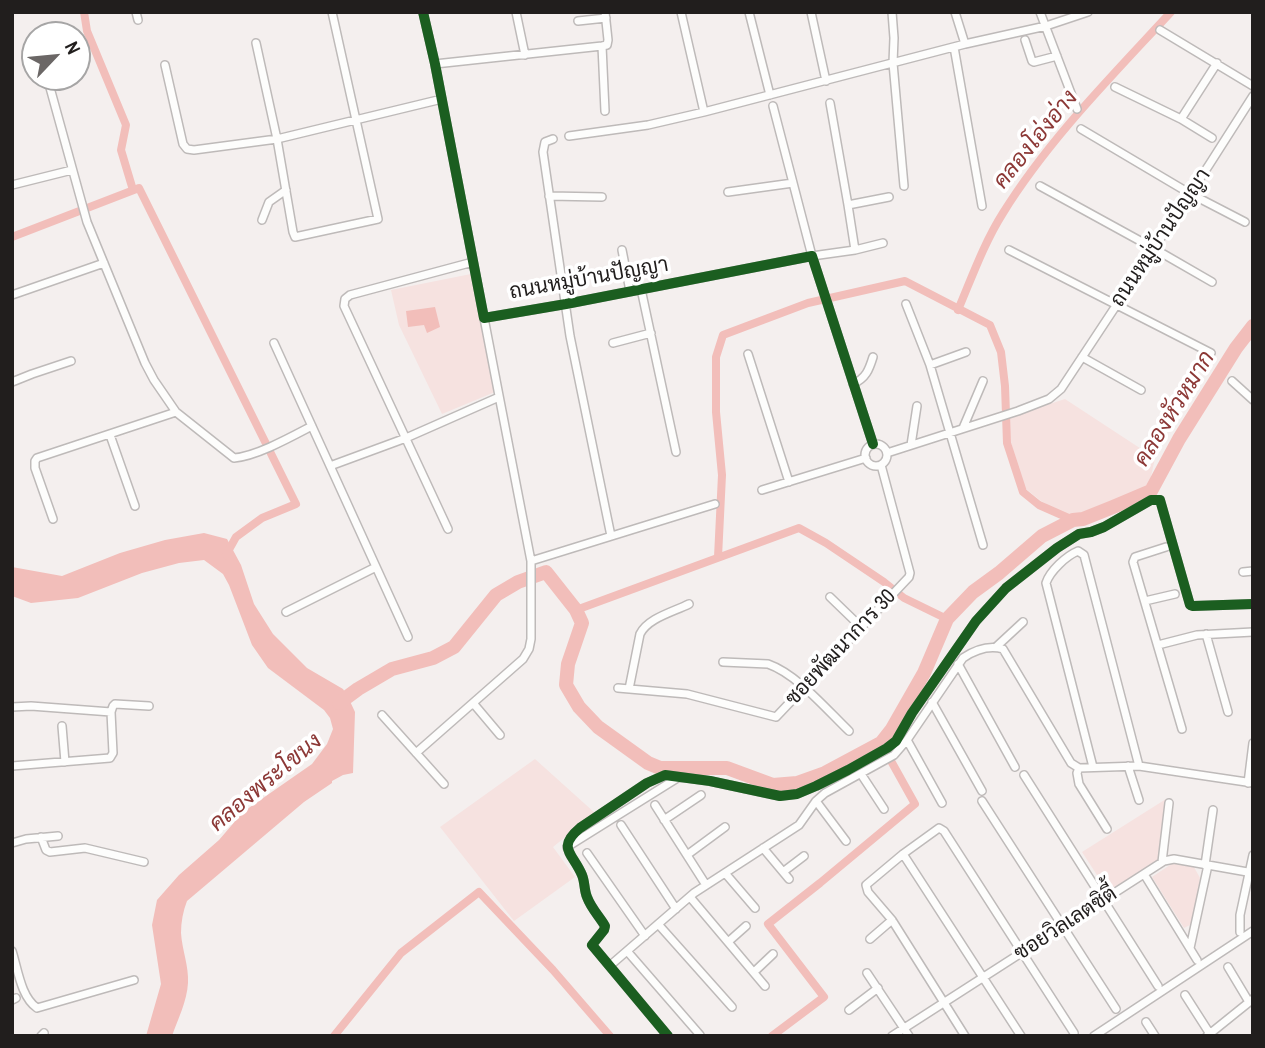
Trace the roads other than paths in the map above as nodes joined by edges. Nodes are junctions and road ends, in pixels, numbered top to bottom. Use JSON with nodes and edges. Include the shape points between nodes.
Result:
{"nodes":[{"id":1,"x":332,"y":12,"type":"edge"},
{"id":2,"x":423,"y":12,"type":"edge"},
{"id":3,"x":516,"y":12,"type":"edge"},
{"id":4,"x":681,"y":12,"type":"edge"},
{"id":5,"x":749,"y":12,"type":"edge"},
{"id":6,"x":811,"y":12,"type":"edge"},
{"id":7,"x":892,"y":12,"type":"edge"},
{"id":8,"x":955,"y":12,"type":"edge"},
{"id":9,"x":1040,"y":12,"type":"edge"},
{"id":10,"x":1088,"y":12,"type":"edge"},
{"id":11,"x":605,"y":15,"type":"edge"},
{"id":12,"x":578,"y":20,"type":"dead end"},
{"id":13,"x":1046,"y":26,"type":"junction"},
{"id":14,"x":1160,"y":30,"type":"dead end"},
{"id":15,"x":1025,"y":40,"type":"dead end"},
{"id":16,"x":256,"y":43,"type":"dead end"},
{"id":17,"x":965,"y":44,"type":"junction"},
{"id":18,"x":602,"y":47,"type":"junction"},
{"id":19,"x":954,"y":47,"type":"junction"},
{"id":20,"x":525,"y":55,"type":"junction"},
{"id":21,"x":1057,"y":56,"type":"junction"},
{"id":22,"x":892,"y":63,"type":"junction"},
{"id":23,"x":435,"y":64,"type":"junction"},
{"id":24,"x":1217,"y":64,"type":"junction"},
{"id":25,"x":165,"y":65,"type":"dead end"},
{"id":26,"x":826,"y":81,"type":"junction"},
{"id":27,"x":1253,"y":86,"type":"edge"},
{"id":28,"x":1115,"y":87,"type":"dead end"},
{"id":29,"x":51,"y":91,"type":"edge"},
{"id":30,"x":770,"y":95,"type":"junction"},
{"id":31,"x":1253,"y":96,"type":"edge"},
{"id":32,"x":442,"y":99,"type":"junction"},
{"id":33,"x":830,"y":103,"type":"dead end"},
{"id":34,"x":773,"y":106,"type":"dead end"},
{"id":35,"x":1077,"y":109,"type":"dead end"},
{"id":36,"x":605,"y":111,"type":"dead end"},
{"id":37,"x":704,"y":112,"type":"junction"},
{"id":38,"x":1181,"y":119,"type":"junction"},
{"id":39,"x":356,"y":120,"type":"junction"},
{"id":40,"x":1081,"y":129,"type":"dead end"},
{"id":41,"x":569,"y":136,"type":"dead end"},
{"id":42,"x":1213,"y":138,"type":"dead end"},
{"id":43,"x":277,"y":139,"type":"junction"},
{"id":44,"x":553,"y":139,"type":"dead end"},
{"id":45,"x":72,"y":170,"type":"junction"},
{"id":46,"x":793,"y":183,"type":"junction"},
{"id":47,"x":12,"y":185,"type":"edge"},
{"id":48,"x":904,"y":186,"type":"dead end"},
{"id":49,"x":1040,"y":187,"type":"dead end"},
{"id":50,"x":286,"y":190,"type":"junction"},
{"id":51,"x":727,"y":191,"type":"dead end"},
{"id":52,"x":1189,"y":193,"type":"junction"},
{"id":53,"x":550,"y":196,"type":"junction"},
{"id":54,"x":602,"y":197,"type":"dead end"},
{"id":55,"x":889,"y":197,"type":"dead end"},
{"id":56,"x":848,"y":205,"type":"junction"},
{"id":57,"x":982,"y":206,"type":"dead end"},
{"id":58,"x":262,"y":220,"type":"dead end"},
{"id":59,"x":1245,"y":222,"type":"dead end"},
{"id":60,"x":883,"y":243,"type":"dead end"},
{"id":61,"x":1153,"y":248,"type":"junction"},
{"id":62,"x":622,"y":250,"type":"dead end"},
{"id":63,"x":855,"y":250,"type":"junction"},
{"id":64,"x":1009,"y":250,"type":"dead end"},
{"id":65,"x":812,"y":256,"type":"junction"},
{"id":66,"x":473,"y":261,"type":"junction"},
{"id":67,"x":104,"y":263,"type":"junction"},
{"id":68,"x":1212,"y":282,"type":"dead end"},
{"id":69,"x":641,"y":289,"type":"junction"},
{"id":70,"x":630,"y":291,"type":"junction"},
{"id":71,"x":12,"y":295,"type":"edge"},
{"id":72,"x":566,"y":304,"type":"junction"},
{"id":73,"x":906,"y":304,"type":"dead end"},
{"id":74,"x":1116,"y":305,"type":"junction"},
{"id":75,"x":484,"y":318,"type":"junction"},
{"id":76,"x":651,"y":333,"type":"junction"},
{"id":77,"x":274,"y":343,"type":"dead end"},
{"id":78,"x":613,"y":343,"type":"dead end"},
{"id":79,"x":966,"y":352,"type":"dead end"},
{"id":80,"x":1211,"y":353,"type":"dead end"},
{"id":81,"x":748,"y":354,"type":"dead end"},
{"id":82,"x":873,"y":357,"type":"dead end"},
{"id":83,"x":1082,"y":357,"type":"junction"},
{"id":84,"x":71,"y":361,"type":"dead end"},
{"id":85,"x":929,"y":365,"type":"junction"},
{"id":86,"x":983,"y":381,"type":"dead end"},
{"id":87,"x":1232,"y":381,"type":"dead end"},
{"id":88,"x":12,"y":382,"type":"edge"},
{"id":89,"x":853,"y":384,"type":"junction"},
{"id":90,"x":1141,"y":390,"type":"dead end"},
{"id":91,"x":499,"y":397,"type":"junction"},
{"id":92,"x":1253,"y":400,"type":"edge"},
{"id":93,"x":916,"y":406,"type":"dead end"},
{"id":94,"x":176,"y":412,"type":"junction"},
{"id":95,"x":312,"y":426,"type":"junction"},
{"id":96,"x":963,"y":428,"type":"junction"},
{"id":97,"x":949,"y":432,"type":"junction"},
{"id":98,"x":110,"y":435,"type":"junction"},
{"id":99,"x":406,"y":438,"type":"junction"},
{"id":100,"x":873,"y":444,"type":"junction"},
{"id":101,"x":911,"y":445,"type":"junction"},
{"id":102,"x":676,"y":452,"type":"dead end"},
{"id":103,"x":887,"y":453,"type":"junction"},
{"id":104,"x":866,"y":458,"type":"junction"},
{"id":105,"x":881,"y":465,"type":"junction"},
{"id":106,"x":330,"y":466,"type":"junction"},
{"id":107,"x":789,"y":482,"type":"junction"},
{"id":108,"x":762,"y":490,"type":"dead end"},
{"id":109,"x":715,"y":504,"type":"dead end"},
{"id":110,"x":135,"y":506,"type":"dead end"},
{"id":111,"x":53,"y":519,"type":"dead end"},
{"id":112,"x":448,"y":529,"type":"dead end"},
{"id":113,"x":611,"y":536,"type":"junction"},
{"id":114,"x":983,"y":545,"type":"dead end"},
{"id":115,"x":1166,"y":547,"type":"dead end"},
{"id":116,"x":531,"y":561,"type":"junction"},
{"id":117,"x":376,"y":567,"type":"junction"},
{"id":118,"x":1253,"y":571,"type":"edge"},
{"id":119,"x":1243,"y":572,"type":"dead end"},
{"id":120,"x":1175,"y":594,"type":"dead end"},
{"id":121,"x":830,"y":597,"type":"dead end"},
{"id":122,"x":1145,"y":601,"type":"junction"},
{"id":123,"x":689,"y":604,"type":"dead end"},
{"id":124,"x":1253,"y":604,"type":"edge"},
{"id":125,"x":286,"y":611,"type":"dead end"},
{"id":126,"x":1023,"y":622,"type":"dead end"},
{"id":127,"x":861,"y":627,"type":"junction"},
{"id":128,"x":1253,"y":632,"type":"edge"},
{"id":129,"x":1206,"y":634,"type":"junction"},
{"id":130,"x":408,"y":637,"type":"dead end"},
{"id":131,"x":1158,"y":645,"type":"junction"},
{"id":132,"x":996,"y":647,"type":"junction"},
{"id":133,"x":723,"y":662,"type":"dead end"},
{"id":134,"x":958,"y":664,"type":"junction"},
{"id":135,"x":618,"y":688,"type":"dead end"},
{"id":136,"x":804,"y":688,"type":"junction"},
{"id":137,"x":629,"y":689,"type":"junction"},
{"id":138,"x":932,"y":702,"type":"junction"},
{"id":139,"x":473,"y":703,"type":"junction"},
{"id":140,"x":149,"y":706,"type":"dead end"},
{"id":141,"x":12,"y":707,"type":"edge"},
{"id":142,"x":111,"y":712,"type":"junction"},
{"id":143,"x":1228,"y":712,"type":"dead end"},
{"id":144,"x":382,"y":715,"type":"dead end"},
{"id":145,"x":62,"y":726,"type":"dead end"},
{"id":146,"x":1182,"y":729,"type":"dead end"},
{"id":147,"x":849,"y":731,"type":"dead end"},
{"id":148,"x":499,"y":735,"type":"dead end"},
{"id":149,"x":907,"y":740,"type":"junction"},
{"id":150,"x":1253,"y":743,"type":"edge"},
{"id":151,"x":416,"y":753,"type":"junction"},
{"id":152,"x":65,"y":762,"type":"junction"},
{"id":153,"x":12,"y":766,"type":"edge"},
{"id":154,"x":1128,"y":766,"type":"junction"},
{"id":155,"x":1139,"y":766,"type":"junction"},
{"id":156,"x":1015,"y":767,"type":"dead end"},
{"id":157,"x":1093,"y":767,"type":"junction"},
{"id":158,"x":1079,"y":768,"type":"junction"},
{"id":159,"x":861,"y":774,"type":"junction"},
{"id":160,"x":1024,"y":775,"type":"dead end"},
{"id":161,"x":680,"y":776,"type":"junction"},
{"id":162,"x":1250,"y":783,"type":"edge"},
{"id":163,"x":444,"y":785,"type":"dead end"},
{"id":164,"x":982,"y":792,"type":"dead end"},
{"id":165,"x":701,"y":795,"type":"dead end"},
{"id":166,"x":1139,"y":800,"type":"dead end"},
{"id":167,"x":816,"y":801,"type":"junction"},
{"id":168,"x":982,"y":801,"type":"dead end"},
{"id":169,"x":942,"y":803,"type":"dead end"},
{"id":170,"x":1169,"y":803,"type":"dead end"},
{"id":171,"x":655,"y":805,"type":"dead end"},
{"id":172,"x":884,"y":809,"type":"dead end"},
{"id":173,"x":1213,"y":810,"type":"dead end"},
{"id":174,"x":664,"y":820,"type":"junction"},
{"id":175,"x":621,"y":825,"type":"dead end"},
{"id":176,"x":725,"y":827,"type":"dead end"},
{"id":177,"x":1107,"y":829,"type":"dead end"},
{"id":178,"x":58,"y":836,"type":"dead end"},
{"id":179,"x":41,"y":837,"type":"junction"},
{"id":180,"x":846,"y":841,"type":"dead end"},
{"id":181,"x":12,"y":843,"type":"edge"},
{"id":182,"x":567,"y":847,"type":"junction"},
{"id":183,"x":763,"y":848,"type":"junction"},
{"id":184,"x":587,"y":853,"type":"dead end"},
{"id":185,"x":903,"y":854,"type":"junction"},
{"id":186,"x":687,"y":855,"type":"junction"},
{"id":187,"x":1253,"y":855,"type":"edge"},
{"id":188,"x":804,"y":856,"type":"dead end"},
{"id":189,"x":144,"y":862,"type":"dead end"},
{"id":190,"x":1162,"y":862,"type":"junction"},
{"id":191,"x":1206,"y":865,"type":"junction"},
{"id":192,"x":783,"y":872,"type":"junction"},
{"id":193,"x":725,"y":873,"type":"junction"},
{"id":194,"x":1251,"y":873,"type":"edge"},
{"id":195,"x":1144,"y":874,"type":"junction"},
{"id":196,"x":789,"y":879,"type":"dead end"},
{"id":197,"x":706,"y":885,"type":"junction"},
{"id":198,"x":690,"y":897,"type":"junction"},
{"id":199,"x":1104,"y":899,"type":"junction"},
{"id":200,"x":755,"y":908,"type":"dead end"},
{"id":201,"x":676,"y":909,"type":"junction"},
{"id":202,"x":892,"y":920,"type":"junction"},
{"id":203,"x":659,"y":924,"type":"junction"},
{"id":204,"x":746,"y":926,"type":"dead end"},
{"id":205,"x":1063,"y":926,"type":"junction"},
{"id":206,"x":1253,"y":931,"type":"edge"},
{"id":207,"x":1240,"y":932,"type":"dead end"},
{"id":208,"x":645,"y":936,"type":"junction"},
{"id":209,"x":870,"y":939,"type":"dead end"},
{"id":210,"x":729,"y":942,"type":"junction"},
{"id":211,"x":1190,"y":948,"type":"junction"},
{"id":212,"x":12,"y":951,"type":"edge"},
{"id":213,"x":627,"y":951,"type":"junction"},
{"id":214,"x":1022,"y":952,"type":"junction"},
{"id":215,"x":773,"y":954,"type":"dead end"},
{"id":216,"x":1197,"y":960,"type":"dead end"},
{"id":217,"x":613,"y":963,"type":"dead end"},
{"id":218,"x":1228,"y":967,"type":"dead end"},
{"id":219,"x":754,"y":972,"type":"junction"},
{"id":220,"x":867,"y":973,"type":"dead end"},
{"id":221,"x":983,"y":977,"type":"junction"},
{"id":222,"x":134,"y":980,"type":"dead end"},
{"id":223,"x":765,"y":986,"type":"dead end"},
{"id":224,"x":1158,"y":986,"type":"dead end"},
{"id":225,"x":877,"y":988,"type":"junction"},
{"id":226,"x":1185,"y":995,"type":"dead end"},
{"id":227,"x":1251,"y":1000,"type":"edge"},
{"id":228,"x":943,"y":1003,"type":"junction"},
{"id":229,"x":732,"y":1007,"type":"dead end"},
{"id":230,"x":1116,"y":1009,"type":"dead end"},
{"id":231,"x":849,"y":1010,"type":"dead end"},
{"id":232,"x":1146,"y":1022,"type":"dead end"},
{"id":233,"x":904,"y":1028,"type":"junction"},
{"id":234,"x":1074,"y":1033,"type":"dead end"},
{"id":235,"x":700,"y":1035,"type":"edge"},
{"id":236,"x":1209,"y":1035,"type":"edge"},
{"id":237,"x":668,"y":1036,"type":"edge"},
{"id":238,"x":892,"y":1036,"type":"edge"},
{"id":239,"x":909,"y":1036,"type":"edge"},
{"id":240,"x":965,"y":1036,"type":"edge"},
{"id":241,"x":1021,"y":1036,"type":"edge"},
{"id":242,"x":1094,"y":1036,"type":"edge"},
{"id":243,"x":1155,"y":1036,"type":"edge"}],
"edges":[{"from":1,"to":39,"type":"street"},
{"from":2,"to":23,"type":"street","name":"ถนนหมู่บ้านปัญญา"},
{"from":3,"to":20,"type":"street"},
{"from":4,"to":37,"type":"street"},
{"from":5,"to":30,"type":"street"},
{"from":6,"to":26,"type":"street"},
{"from":7,"to":22,"type":"street"},
{"from":8,"to":17,"type":"street"},
{"from":9,"to":13,"type":"street"},
{"from":10,"to":13,"type":"street"},
{"from":11,"to":12,"type":"street"},
{"from":11,"to":18,"type":"street","via":[[608,40]]},
{"from":13,"to":17,"type":"street"},
{"from":13,"to":21,"type":"street"},
{"from":14,"to":24,"type":"street"},
{"from":15,"to":21,"type":"street","via":[[1032,61]]},
{"from":16,"to":43,"type":"street"},
{"from":17,"to":19,"type":"street"},
{"from":18,"to":20,"type":"street"},
{"from":18,"to":36,"type":"street"},
{"from":19,"to":22,"type":"street"},
{"from":19,"to":57,"type":"street"},
{"from":20,"to":23,"type":"street"},
{"from":21,"to":35,"type":"street"},
{"from":22,"to":26,"type":"street"},
{"from":22,"to":48,"type":"street"},
{"from":23,"to":32,"type":"street","name":"ถนนหมู่บ้านปัญญา"},
{"from":24,"to":27,"type":"street"},
{"from":24,"to":38,"type":"street"},
{"from":25,"to":43,"type":"street","via":[[187,149]]},
{"from":26,"to":30,"type":"street"},
{"from":28,"to":38,"type":"street"},
{"from":29,"to":45,"type":"street"},
{"from":30,"to":37,"type":"street"},
{"from":31,"to":52,"type":"street","name":"ถนนหมู่บ้านปัญญา"},
{"from":32,"to":39,"type":"street"},
{"from":32,"to":66,"type":"street","name":"ถนนหมู่บ้านปัญญา"},
{"from":33,"to":56,"type":"street"},
{"from":34,"to":46,"type":"street"},
{"from":37,"to":41,"type":"street"},
{"from":38,"to":42,"type":"street"},
{"from":39,"to":43,"type":"street"},
{"from":39,"to":50,"type":"street","via":[[379,219],[295,237]]},
{"from":40,"to":52,"type":"street"},
{"from":43,"to":50,"type":"street"},
{"from":44,"to":53,"type":"street","via":[[545,142],[543,152]]},
{"from":45,"to":47,"type":"street"},
{"from":45,"to":67,"type":"street"},
{"from":46,"to":51,"type":"street"},
{"from":46,"to":65,"type":"street"},
{"from":49,"to":61,"type":"street"},
{"from":50,"to":58,"type":"street","via":[[269,202]]},
{"from":52,"to":59,"type":"street"},
{"from":52,"to":61,"type":"street","name":"ถนนหมู่บ้านปัญญา"},
{"from":53,"to":54,"type":"street"},
{"from":53,"to":72,"type":"street"},
{"from":55,"to":56,"type":"street"},
{"from":56,"to":63,"type":"street"},
{"from":60,"to":63,"type":"street","name":"ถนนหมู่บ้านปัญญา"},
{"from":61,"to":68,"type":"street"},
{"from":61,"to":74,"type":"street","name":"ถนนหมู่บ้านปัญญา"},
{"from":62,"to":70,"type":"street"},
{"from":63,"to":65,"type":"street","name":"ถนนหมู่บ้านปัญญา"},
{"from":64,"to":74,"type":"street"},
{"from":65,"to":69,"type":"street","name":"ถนนหมู่บ้านปัญญา"},
{"from":65,"to":89,"type":"street"},
{"from":66,"to":75,"type":"street","name":"ถนนหมู่บ้านปัญญา"},
{"from":66,"to":99,"type":"street","via":[[345,299],[344,306]]},
{"from":67,"to":71,"type":"street"},
{"from":67,"to":94,"type":"street","via":[[145,363]]},
{"from":69,"to":70,"type":"street","name":"ถนนหมู่บ้านปัญญา"},
{"from":69,"to":76,"type":"street"},
{"from":70,"to":72,"type":"street","name":"ถนนหมู่บ้านปัญญา"},
{"from":72,"to":75,"type":"street","name":"ถนนหมู่บ้านปัญญา"},
{"from":72,"to":113,"type":"street"},
{"from":73,"to":85,"type":"street"},
{"from":74,"to":80,"type":"street"},
{"from":74,"to":83,"type":"street","name":"ถนนหมู่บ้านปัญญา"},
{"from":75,"to":91,"type":"street"},
{"from":76,"to":78,"type":"street"},
{"from":76,"to":102,"type":"street"},
{"from":77,"to":95,"type":"street"},
{"from":79,"to":85,"type":"street"},
{"from":81,"to":107,"type":"street"},
{"from":82,"to":89,"type":"street","via":[[865,376]]},
{"from":83,"to":90,"type":"street"},
{"from":83,"to":96,"type":"street","name":"ถนนหมู่บ้านปัญญา","via":[[1049,399]]},
{"from":84,"to":88,"type":"street"},
{"from":85,"to":97,"type":"street"},
{"from":86,"to":96,"type":"street"},
{"from":87,"to":92,"type":"street"},
{"from":89,"to":100,"type":"street"},
{"from":91,"to":99,"type":"street"},
{"from":91,"to":116,"type":"street"},
{"from":93,"to":101,"type":"street"},
{"from":94,"to":95,"type":"street","via":[[230,456],[238,457]]},
{"from":94,"to":98,"type":"street"},
{"from":95,"to":106,"type":"street"},
{"from":96,"to":97,"type":"street","name":"ถนนหมู่บ้านปัญญา"},
{"from":97,"to":101,"type":"street","name":"ถนนหมู่บ้านปัญญา"},
{"from":97,"to":114,"type":"street"},
{"from":98,"to":110,"type":"street"},
{"from":98,"to":111,"type":"street","via":[[36,458],[35,468]]},
{"from":99,"to":106,"type":"street"},
{"from":99,"to":112,"type":"street"},
{"from":100,"to":103,"type":"street"},
{"from":100,"to":104,"type":"street","via":[[867,448]]},
{"from":101,"to":103,"type":"street","name":"ถนนหมู่บ้านปัญญา"},
{"from":103,"to":105,"type":"street"},
{"from":104,"to":105,"type":"street","via":[[870,464]]},
{"from":104,"to":107,"type":"street"},
{"from":105,"to":127,"type":"street","name":"ซอยพัฒนาการ 30","via":[[909,577]]},
{"from":106,"to":117,"type":"street"},
{"from":107,"to":108,"type":"street"},
{"from":109,"to":113,"type":"street"},
{"from":113,"to":116,"type":"street"},
{"from":115,"to":122,"type":"street","via":[[1133,560]]},
{"from":116,"to":139,"type":"street","via":[[529,649]]},
{"from":117,"to":125,"type":"street"},
{"from":117,"to":130,"type":"street"},
{"from":118,"to":119,"type":"street"},
{"from":120,"to":122,"type":"street"},
{"from":121,"to":127,"type":"street"},
{"from":122,"to":131,"type":"street"},
{"from":123,"to":137,"type":"street","via":[[643,628]]},
{"from":124,"to":161,"type":"street","via":[[1190,604],[1160,500],[1151,500],[1104,527],[1079,534],[1006,588],[976,621],[897,741],[887,748],[788,796]]},
{"from":126,"to":132,"type":"street"},
{"from":127,"to":136,"type":"street","name":"ซอยพัฒนาการ 30"},
{"from":128,"to":129,"type":"street"},
{"from":129,"to":131,"type":"street"},
{"from":129,"to":143,"type":"street"},
{"from":131,"to":146,"type":"street"},
{"from":132,"to":134,"type":"street","via":[[972,652]]},
{"from":132,"to":158,"type":"street","via":[[1003,649],[1071,762]]},
{"from":133,"to":136,"type":"street","via":[[768,664]]},
{"from":134,"to":138,"type":"street"},
{"from":134,"to":156,"type":"street"},
{"from":135,"to":137,"type":"street","name":"ซอยพัฒนาการ 30"},
{"from":136,"to":137,"type":"street","name":"ซอยพัฒนาการ 30","via":[[776,717],[687,694]]},
{"from":136,"to":147,"type":"street"},
{"from":138,"to":149,"type":"street"},
{"from":138,"to":164,"type":"street"},
{"from":139,"to":148,"type":"street"},
{"from":139,"to":151,"type":"street"},
{"from":140,"to":142,"type":"street","via":[[116,704]]},
{"from":141,"to":142,"type":"street"},
{"from":142,"to":152,"type":"street","via":[[112,757]]},
{"from":144,"to":151,"type":"street"},
{"from":145,"to":152,"type":"street"},
{"from":149,"to":159,"type":"street","via":[[894,755]]},
{"from":149,"to":169,"type":"street"},
{"from":150,"to":162,"type":"street"},
{"from":151,"to":163,"type":"street"},
{"from":152,"to":153,"type":"street"},
{"from":154,"to":155,"type":"street"},
{"from":154,"to":157,"type":"street"},
{"from":154,"to":166,"type":"street"},
{"from":155,"to":157,"type":"street","via":[[1084,555],[1078,551],[1048,576],[1046,583]]},
{"from":155,"to":162,"type":"street"},
{"from":157,"to":158,"type":"street"},
{"from":158,"to":177,"type":"street","via":[[1079,784]]},
{"from":159,"to":167,"type":"street"},
{"from":159,"to":172,"type":"street"},
{"from":160,"to":199,"type":"street"},
{"from":161,"to":182,"type":"street"},
{"from":161,"to":182,"type":"street","via":[[665,775],[647,783],[570,836]]},
{"from":165,"to":174,"type":"street"},
{"from":167,"to":180,"type":"street"},
{"from":167,"to":183,"type":"street","via":[[799,825]]},
{"from":168,"to":205,"type":"street"},
{"from":170,"to":190,"type":"street"},
{"from":171,"to":174,"type":"street"},
{"from":173,"to":191,"type":"street"},
{"from":174,"to":186,"type":"street"},
{"from":175,"to":201,"type":"street"},
{"from":176,"to":186,"type":"street"},
{"from":178,"to":179,"type":"street"},
{"from":179,"to":181,"type":"street"},
{"from":179,"to":189,"type":"street","via":[[50,852],[85,848]]},
{"from":182,"to":237,"type":"street","via":[[588,900],[605,926],[592,945]]},
{"from":183,"to":192,"type":"street"},
{"from":183,"to":193,"type":"street"},
{"from":184,"to":208,"type":"street"},
{"from":185,"to":202,"type":"street","via":[[866,885]]},
{"from":185,"to":214,"type":"street","via":[[933,831],[944,831]]},
{"from":185,"to":221,"type":"street"},
{"from":186,"to":197,"type":"street"},
{"from":187,"to":194,"type":"street"},
{"from":188,"to":192,"type":"street"},
{"from":190,"to":191,"type":"street","via":[[1174,859]]},
{"from":190,"to":195,"type":"street","name":"ซอยวิลเลตซิตี้"},
{"from":191,"to":194,"type":"street"},
{"from":191,"to":211,"type":"street"},
{"from":192,"to":196,"type":"street"},
{"from":193,"to":197,"type":"street"},
{"from":193,"to":200,"type":"street"},
{"from":194,"to":207,"type":"street"},
{"from":195,"to":199,"type":"street","name":"ซอยวิลเลตซิตี้"},
{"from":195,"to":211,"type":"street"},
{"from":197,"to":198,"type":"street"},
{"from":198,"to":201,"type":"street"},
{"from":198,"to":210,"type":"street"},
{"from":199,"to":205,"type":"street","name":"ซอยวิลเลตซิตี้"},
{"from":199,"to":224,"type":"street"},
{"from":201,"to":203,"type":"street"},
{"from":202,"to":209,"type":"street"},
{"from":202,"to":228,"type":"street"},
{"from":203,"to":208,"type":"street"},
{"from":203,"to":229,"type":"street"},
{"from":204,"to":210,"type":"street"},
{"from":205,"to":214,"type":"street","name":"ซอยวิลเลตซิตี้"},
{"from":205,"to":230,"type":"street"},
{"from":206,"to":242,"type":"street"},
{"from":208,"to":213,"type":"street"},
{"from":210,"to":219,"type":"street"},
{"from":211,"to":216,"type":"street"},
{"from":212,"to":222,"type":"street","via":[[25,992],[37,1008]]},
{"from":213,"to":217,"type":"street"},
{"from":213,"to":235,"type":"street"},
{"from":214,"to":221,"type":"street","name":"ซอยวิลเลตซิตี้"},
{"from":214,"to":234,"type":"street"},
{"from":215,"to":219,"type":"street"},
{"from":218,"to":227,"type":"street"},
{"from":219,"to":223,"type":"street"},
{"from":220,"to":225,"type":"street"},
{"from":221,"to":228,"type":"street","name":"ซอยวิลเลตซิตี้"},
{"from":221,"to":241,"type":"street"},
{"from":225,"to":231,"type":"street"},
{"from":225,"to":233,"type":"street"},
{"from":226,"to":236,"type":"street"},
{"from":227,"to":236,"type":"street"},
{"from":228,"to":233,"type":"street","name":"ซอยวิลเลตซิตี้"},
{"from":228,"to":240,"type":"street"},
{"from":232,"to":243,"type":"street"},
{"from":233,"to":238,"type":"street","name":"ซอยวิลเลตซิตี้"},
{"from":233,"to":239,"type":"street"}]}
